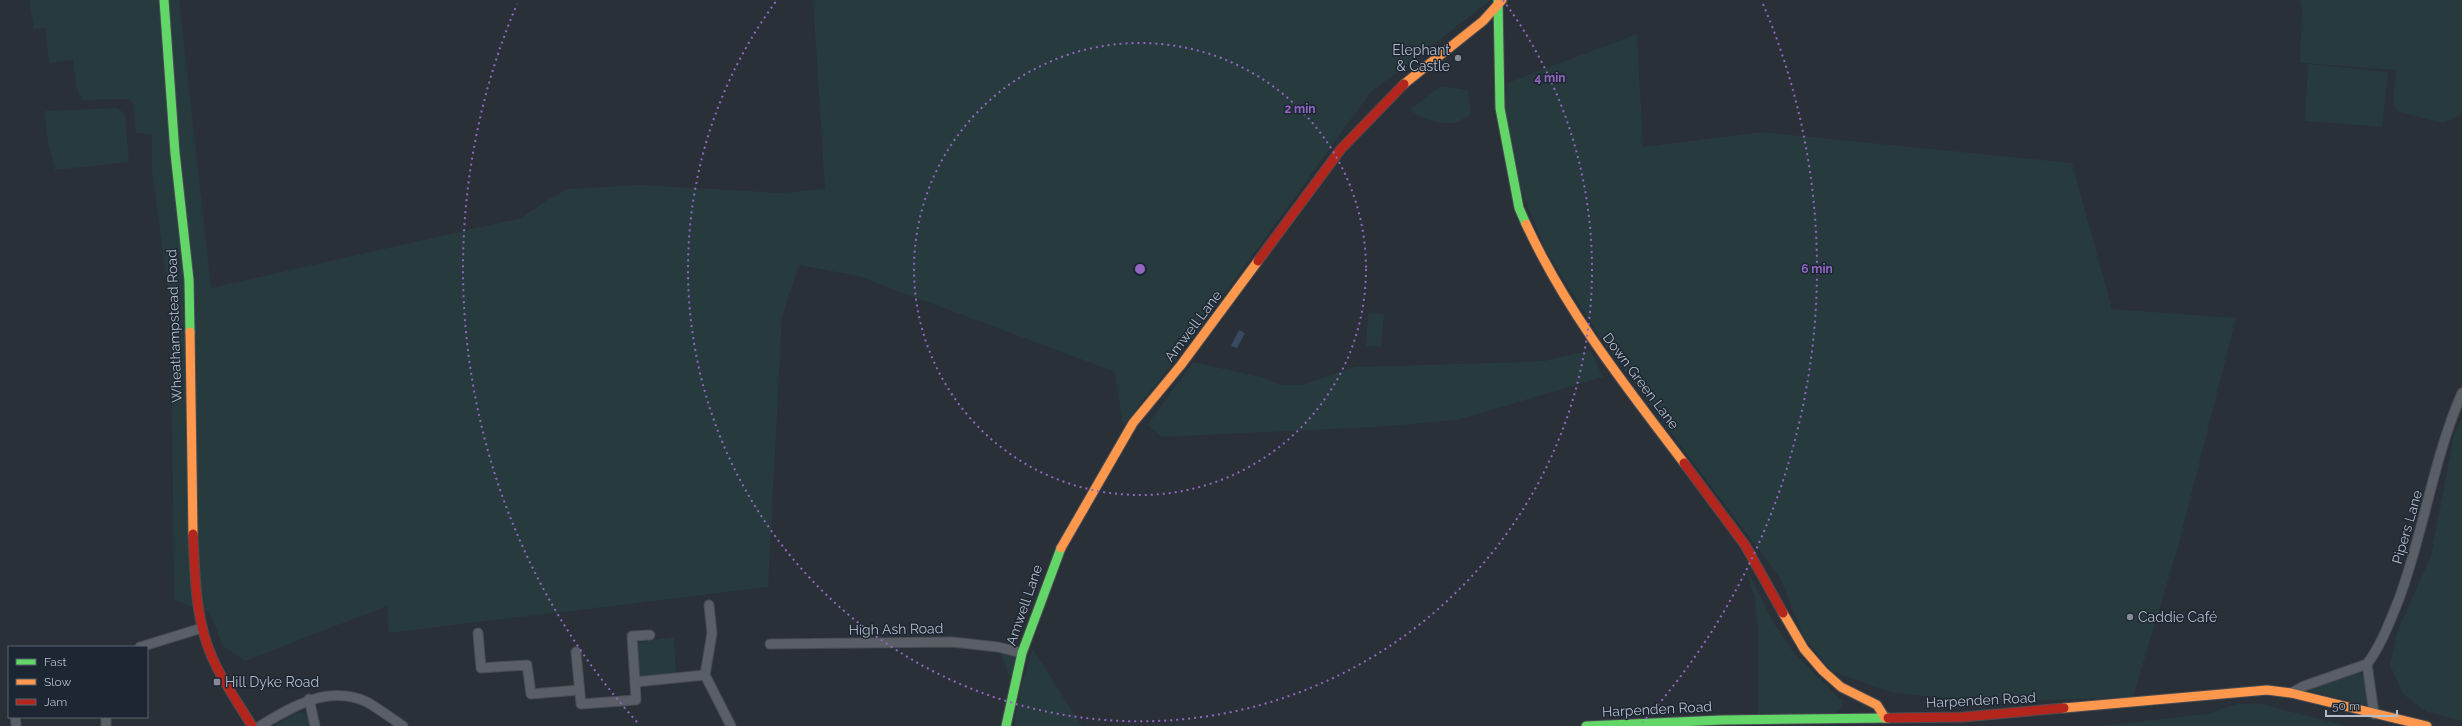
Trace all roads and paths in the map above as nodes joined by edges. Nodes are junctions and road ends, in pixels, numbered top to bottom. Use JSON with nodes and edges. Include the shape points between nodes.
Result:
{"nodes":[{"id":1,"x":164,"y":0,"type":"edge"},
{"id":2,"x":1500,"y":2,"type":"edge"},
{"id":3,"x":2462,"y":393,"type":"edge"},
{"id":4,"x":709,"y":605,"type":"dead end"},
{"id":5,"x":202,"y":628,"type":"junction"},
{"id":6,"x":478,"y":633,"type":"dead end"},
{"id":7,"x":650,"y":635,"type":"dead end"},
{"id":8,"x":770,"y":644,"type":"dead end"},
{"id":9,"x":143,"y":646,"type":"edge"},
{"id":10,"x":576,"y":652,"type":"dead end"},
{"id":11,"x":1022,"y":653,"type":"junction"},
{"id":12,"x":2367,"y":664,"type":"junction"},
{"id":13,"x":705,"y":675,"type":"junction"},
{"id":14,"x":636,"y":682,"type":"junction"},
{"id":15,"x":579,"y":690,"type":"junction"},
{"id":16,"x":2291,"y":693,"type":"junction"},
{"id":17,"x":310,"y":699,"type":"junction"},
{"id":18,"x":2374,"y":714,"type":"junction"},
{"id":19,"x":1885,"y":718,"type":"junction"},
{"id":20,"x":252,"y":726,"type":"edge"},
{"id":21,"x":260,"y":726,"type":"edge"},
{"id":22,"x":315,"y":726,"type":"edge"},
{"id":23,"x":403,"y":726,"type":"edge"},
{"id":24,"x":731,"y":726,"type":"edge"},
{"id":25,"x":1006,"y":726,"type":"edge"},
{"id":26,"x":1586,"y":726,"type":"edge"},
{"id":27,"x":2427,"y":726,"type":"edge"}],
"edges":[{"from":1,"to":5,"type":"street","name":"Wheathampstead Road","via":[[175,154],[189,280],[193,561]]},
{"from":2,"to":11,"type":"street","name":"Amwell Lane","via":[[1484,22],[1397,89],[1341,149],[1181,365],[1133,423],[1057,555]]},
{"from":2,"to":19,"type":"street","name":"Down Green Lane","via":[[1500,108],[1519,208],[1538,250],[1602,354],[1745,545],[1804,649],[1841,687],[1877,705]]},
{"from":3,"to":12,"type":"street","name":"Pipers Lane","via":[[2439,462],[2410,570],[2385,632]]},
{"from":4,"to":13,"type":"street","via":[[712,633]]},
{"from":5,"to":9,"type":"street"},
{"from":5,"to":20,"type":"street","name":"Wheathampstead Road","via":[[218,670]]},
{"from":6,"to":15,"type":"street","via":[[481,668],[527,665],[531,694]]},
{"from":7,"to":14,"type":"street","via":[[632,636]]},
{"from":8,"to":11,"type":"street","name":"High Ash Road","via":[[952,642],[998,647]]},
{"from":10,"to":15,"type":"street"},
{"from":11,"to":25,"type":"street","name":"Amwell Lane"},
{"from":12,"to":16,"type":"street"},
{"from":12,"to":18,"type":"street"},
{"from":13,"to":14,"type":"street"},
{"from":13,"to":24,"type":"street"},
{"from":14,"to":15,"type":"street","via":[[636,700],[581,704]]},
{"from":16,"to":18,"type":"street","name":"Harpenden Road"},
{"from":16,"to":19,"type":"street","name":"Harpenden Road","via":[[2267,690],[1963,718]]},
{"from":17,"to":21,"type":"street"},
{"from":17,"to":22,"type":"street"},
{"from":17,"to":23,"type":"street","via":[[347,696],[366,702]]},
{"from":18,"to":27,"type":"street"},
{"from":19,"to":26,"type":"street","name":"Harpenden Road","via":[[1722,720]]}]}
